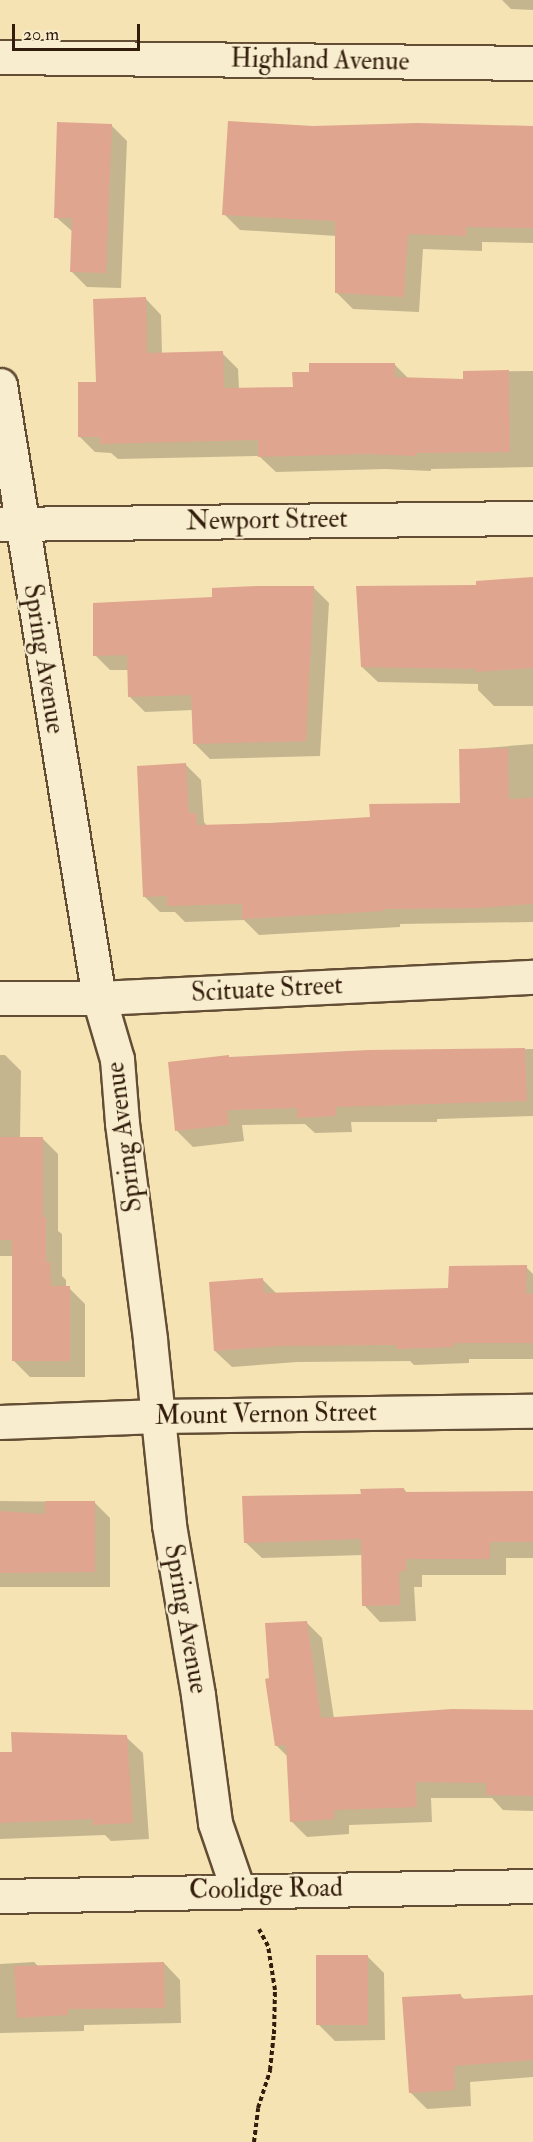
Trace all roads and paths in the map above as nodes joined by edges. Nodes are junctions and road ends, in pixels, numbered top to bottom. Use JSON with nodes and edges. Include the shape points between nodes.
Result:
{"nodes":[{"id":1,"x":0,"y":57,"type":"edge"},
{"id":2,"x":533,"y":63,"type":"edge"},
{"id":3,"x":0,"y":385,"type":"edge"},
{"id":4,"x":533,"y":518,"type":"edge"},
{"id":5,"x":11,"y":524,"type":"edge"},
{"id":6,"x":533,"y":977,"type":"edge"},
{"id":7,"x":0,"y":998,"type":"edge"},
{"id":8,"x":99,"y":998,"type":"junction"},
{"id":9,"x":533,"y":1411,"type":"edge"},
{"id":10,"x":158,"y":1416,"type":"junction"},
{"id":11,"x":0,"y":1422,"type":"edge"},
{"id":12,"x":533,"y":1886,"type":"edge"},
{"id":13,"x":238,"y":1890,"type":"junction"},
{"id":14,"x":0,"y":1896,"type":"edge"},
{"id":15,"x":254,"y":2142,"type":"edge"}],
"edges":[{"from":1,"to":2,"type":"street","name":"Highland Avenue"},
{"from":3,"to":5,"type":"street","name":"Spring Avenue"},
{"from":4,"to":5,"type":"street","name":"Newport Street"},
{"from":5,"to":8,"type":"street","name":"Spring Avenue"},
{"from":6,"to":8,"type":"street","name":"Scituate Street"},
{"from":7,"to":8,"type":"street","name":"Scituate Street"},
{"from":8,"to":10,"type":"street","name":"Spring Avenue","via":[[117,1059]]},
{"from":9,"to":10,"type":"street","name":"Mount Vernon Street"},
{"from":10,"to":11,"type":"street","name":"Mount Vernon Street"},
{"from":10,"to":13,"type":"street","name":"Spring Avenue","via":[[169,1525],[215,1822]]},
{"from":12,"to":13,"type":"street","name":"Coolidge Road"},
{"from":13,"to":14,"type":"street","name":"Coolidge Road"},
{"from":13,"to":15,"type":"path","via":[[268,1946],[275,1990],[270,2070],[258,2108]]}]}
